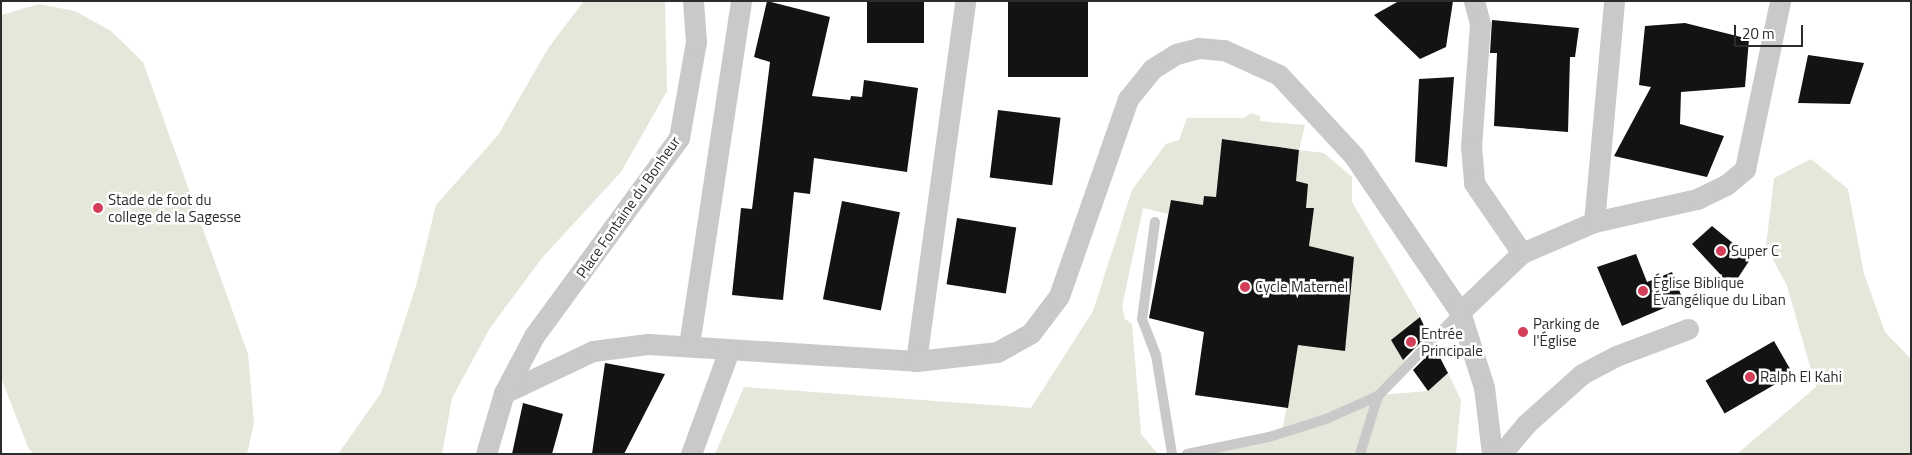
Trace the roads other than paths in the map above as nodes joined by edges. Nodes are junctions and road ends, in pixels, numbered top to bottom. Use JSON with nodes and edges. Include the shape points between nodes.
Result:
{"nodes":[{"id":1,"x":693,"y":1,"type":"edge"},
{"id":2,"x":741,"y":1,"type":"edge"},
{"id":3,"x":965,"y":1,"type":"edge"},
{"id":4,"x":1474,"y":1,"type":"edge"},
{"id":5,"x":1614,"y":1,"type":"edge"},
{"id":6,"x":1780,"y":1,"type":"edge"},
{"id":7,"x":1155,"y":222,"type":"dead end"},
{"id":8,"x":1594,"y":222,"type":"junction"},
{"id":9,"x":1522,"y":253,"type":"junction"},
{"id":10,"x":1460,"y":312,"type":"junction"},
{"id":11,"x":1688,"y":328,"type":"dead end"},
{"id":12,"x":689,"y":345,"type":"junction"},
{"id":13,"x":729,"y":350,"type":"junction"},
{"id":14,"x":916,"y":361,"type":"junction"},
{"id":15,"x":504,"y":393,"type":"junction"},
{"id":16,"x":1378,"y":396,"type":"junction"},
{"id":17,"x":486,"y":454,"type":"edge"},
{"id":18,"x":691,"y":454,"type":"edge"},
{"id":19,"x":1172,"y":454,"type":"edge"},
{"id":20,"x":1188,"y":454,"type":"edge"},
{"id":21,"x":1360,"y":454,"type":"edge"},
{"id":22,"x":1492,"y":454,"type":"edge"},
{"id":23,"x":1501,"y":454,"type":"edge"}],
"edges":[{"from":1,"to":15,"type":"street","name":"Place Fontaine du Bonheur","via":[[696,42],[679,138],[534,336]]},
{"from":2,"to":12,"type":"street"},
{"from":3,"to":14,"type":"street"},
{"from":4,"to":9,"type":"street","via":[[1480,24],[1471,146],[1474,183]]},
{"from":5,"to":8,"type":"street"},
{"from":6,"to":8,"type":"street","via":[[1745,169],[1726,185],[1697,198]]},
{"from":7,"to":19,"type":"lane","via":[[1142,319],[1156,355]]},
{"from":8,"to":9,"type":"street"},
{"from":9,"to":10,"type":"street"},
{"from":10,"to":14,"type":"street","via":[[1354,156],[1279,75],[1224,50],[1199,48],[1176,54],[1152,69],[1128,99],[1059,296],[1046,319],[1031,333],[996,352]]},
{"from":10,"to":16,"type":"lane"},
{"from":10,"to":22,"type":"street","via":[[1484,387]]},
{"from":11,"to":23,"type":"street","via":[[1616,356],[1582,374],[1531,418]]},
{"from":12,"to":13,"type":"street"},
{"from":12,"to":15,"type":"street","via":[[648,344],[594,351]]},
{"from":13,"to":14,"type":"street"},
{"from":13,"to":18,"type":"street"},
{"from":15,"to":17,"type":"street","name":"Place Fontaine du Bonheur"},
{"from":16,"to":20,"type":"lane","via":[[1326,419],[1269,437]]},
{"from":16,"to":21,"type":"lane"}]}
